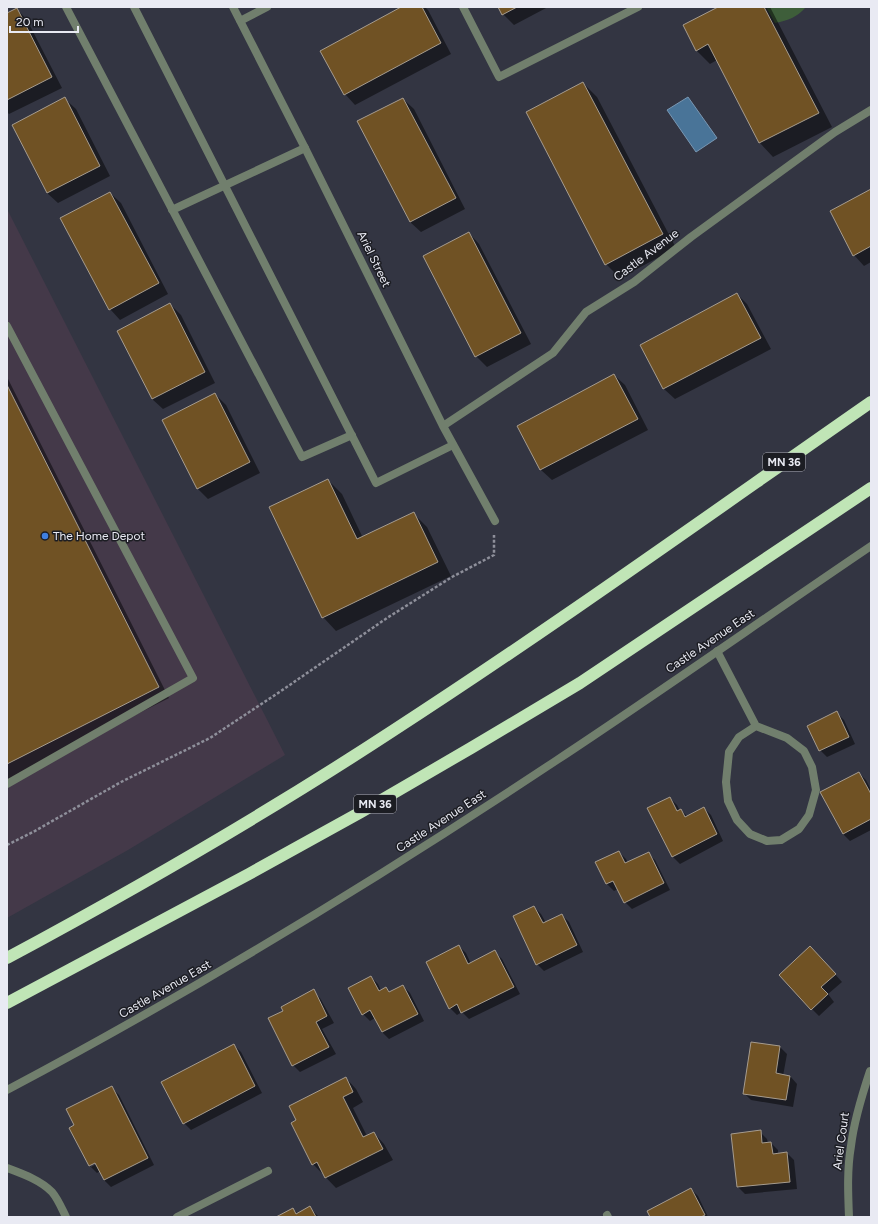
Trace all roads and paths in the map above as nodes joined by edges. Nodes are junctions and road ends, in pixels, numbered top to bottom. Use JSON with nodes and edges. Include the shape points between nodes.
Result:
{"nodes":[{"id":1,"x":66,"y":7,"type":"edge"},
{"id":2,"x":134,"y":7,"type":"edge"},
{"id":3,"x":233,"y":7,"type":"edge"},
{"id":4,"x":267,"y":7,"type":"edge"},
{"id":5,"x":463,"y":7,"type":"edge"},
{"id":6,"x":638,"y":7,"type":"edge"},
{"id":7,"x":240,"y":21,"type":"junction"},
{"id":8,"x":871,"y":110,"type":"edge"},
{"id":9,"x":305,"y":148,"type":"junction"},
{"id":10,"x":224,"y":185,"type":"junction"},
{"id":11,"x":172,"y":210,"type":"junction"},
{"id":12,"x":7,"y":326,"type":"edge"},
{"id":13,"x":871,"y":402,"type":"edge"},
{"id":14,"x":443,"y":426,"type":"junction"},
{"id":15,"x":352,"y":435,"type":"junction"},
{"id":16,"x":453,"y":445,"type":"junction"},
{"id":17,"x":871,"y":488,"type":"edge"},
{"id":18,"x":495,"y":521,"type":"joint"},
{"id":19,"x":871,"y":546,"type":"edge"},
{"id":20,"x":717,"y":651,"type":"junction"},
{"id":21,"x":756,"y":726,"type":"junction"},
{"id":22,"x":7,"y":784,"type":"edge"},
{"id":23,"x":7,"y":845,"type":"edge"},
{"id":24,"x":7,"y":958,"type":"edge"},
{"id":25,"x":7,"y":1003,"type":"edge"},
{"id":26,"x":870,"y":1071,"type":"dead end"},
{"id":27,"x":7,"y":1090,"type":"edge"},
{"id":28,"x":7,"y":1168,"type":"edge"},
{"id":29,"x":268,"y":1171,"type":"dead end"},
{"id":30,"x":66,"y":1217,"type":"edge"},
{"id":31,"x":177,"y":1217,"type":"edge"},
{"id":32,"x":848,"y":1217,"type":"edge"}],
"edges":[{"from":1,"to":11,"type":"street"},
{"from":2,"to":10,"type":"street"},
{"from":3,"to":7,"type":"street","name":"Ariel Street"},
{"from":4,"to":7,"type":"street"},
{"from":5,"to":6,"type":"street","via":[[499,76]]},
{"from":7,"to":9,"type":"street","name":"Ariel Street"},
{"from":8,"to":14,"type":"street","name":"Castle Avenue","via":[[835,132],[634,282],[586,312],[553,353]]},
{"from":9,"to":10,"type":"street"},
{"from":9,"to":14,"type":"street","name":"Ariel Street"},
{"from":10,"to":11,"type":"street"},
{"from":10,"to":15,"type":"street"},
{"from":11,"to":15,"type":"street","via":[[302,457]]},
{"from":12,"to":22,"type":"street","via":[[193,678]]},
{"from":13,"to":24,"type":"highway","number":"MN 36","via":[[550,626],[395,730],[234,830]]},
{"from":14,"to":16,"type":"street","name":"Ariel Street"},
{"from":15,"to":16,"type":"street","via":[[376,483]]},
{"from":16,"to":18,"type":"street","name":"Ariel Street"},
{"from":17,"to":25,"type":"highway","number":"MN 36","via":[[580,683],[478,744],[249,874]]},
{"from":18,"to":23,"type":"path","via":[[494,555],[387,618],[210,738],[121,782]]},
{"from":19,"to":20,"type":"street","name":"Castle Avenue East"},
{"from":20,"to":21,"type":"street"},
{"from":20,"to":27,"type":"street","name":"Castle Avenue East","via":[[558,759],[393,866],[239,961]]},
{"from":21,"to":21,"type":"street","via":[[787,738],[804,751],[812,767],[816,790],[808,815],[798,829],[781,840],[767,841],[750,834],[738,820],[728,801],[726,782],[729,752],[739,738]]},
{"from":26,"to":32,"type":"street","name":"Ariel Court","via":[[858,1106],[851,1146]]},
{"from":28,"to":30,"type":"street","via":[[39,1182],[52,1193]]},
{"from":29,"to":31,"type":"street"}]}
